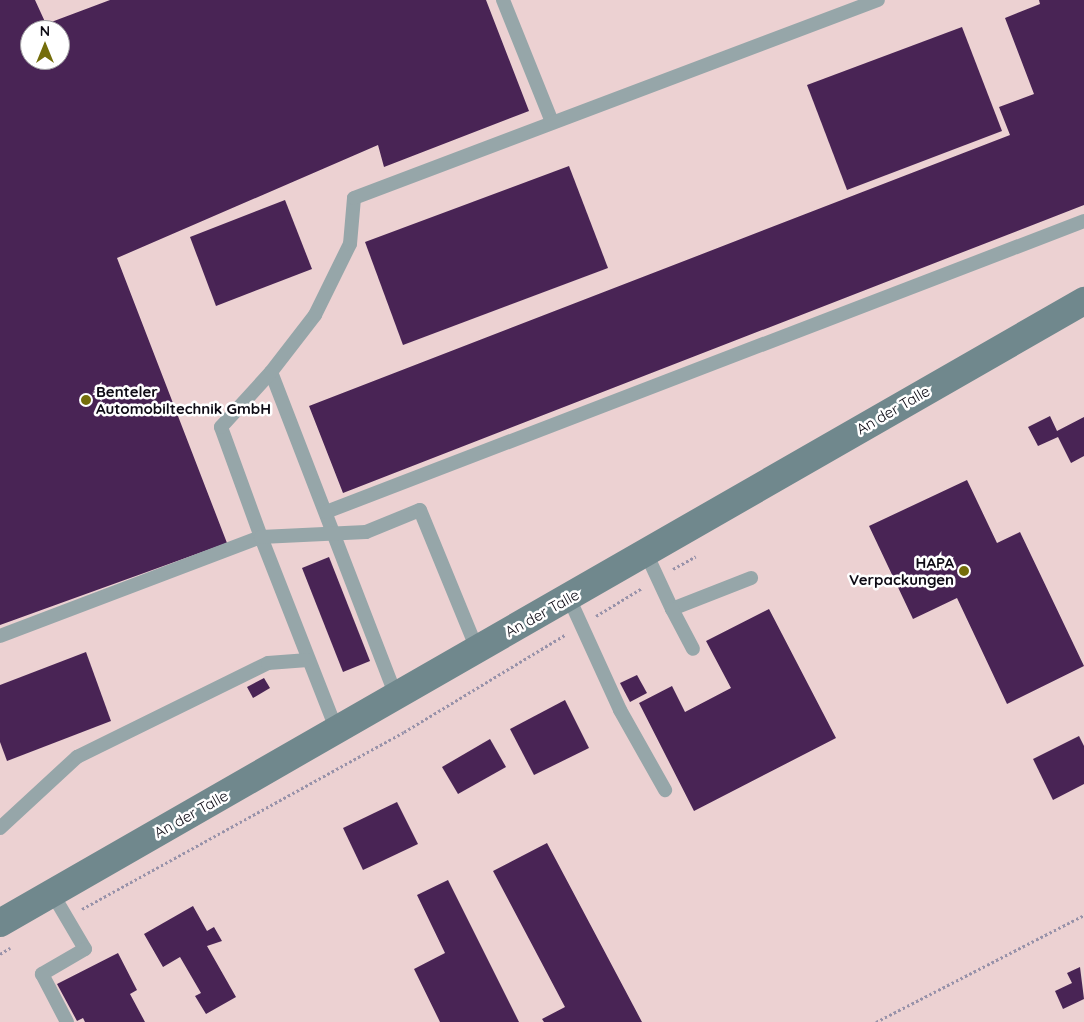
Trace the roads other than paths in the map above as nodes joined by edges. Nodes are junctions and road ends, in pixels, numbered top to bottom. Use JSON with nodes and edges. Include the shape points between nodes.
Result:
{"nodes":[{"id":1,"x":503,"y":0,"type":"edge"},
{"id":2,"x":878,"y":0,"type":"edge"},
{"id":3,"x":552,"y":122,"type":"junction"},
{"id":4,"x":1084,"y":221,"type":"edge"},
{"id":5,"x":1084,"y":301,"type":"edge"},
{"id":6,"x":271,"y":372,"type":"junction"},
{"id":7,"x":326,"y":512,"type":"junction"},
{"id":8,"x":335,"y":534,"type":"junction"},
{"id":9,"x":261,"y":537,"type":"junction"},
{"id":10,"x":646,"y":553,"type":"junction"},
{"id":11,"x":751,"y":578,"type":"dead end"},
{"id":12,"x":569,"y":598,"type":"junction"},
{"id":13,"x":672,"y":609,"type":"junction"},
{"id":14,"x":0,"y":636,"type":"edge"},
{"id":15,"x":477,"y":649,"type":"junction"},
{"id":16,"x":693,"y":649,"type":"dead end"},
{"id":17,"x":308,"y":660,"type":"junction"},
{"id":18,"x":395,"y":694,"type":"junction"},
{"id":19,"x":337,"y":731,"type":"junction"},
{"id":20,"x":665,"y":790,"type":"dead end"},
{"id":21,"x":0,"y":828,"type":"edge"},
{"id":22,"x":52,"y":893,"type":"junction"},
{"id":23,"x":6,"y":935,"type":"edge"},
{"id":24,"x":67,"y":1022,"type":"edge"}],
"edges":[{"from":1,"to":3,"type":"lane"},
{"from":2,"to":3,"type":"lane"},
{"from":3,"to":6,"type":"lane","via":[[354,198],[350,244],[315,315]]},
{"from":4,"to":7,"type":"lane"},
{"from":5,"to":10,"type":"street","name":"An der Talle"},
{"from":6,"to":7,"type":"lane"},
{"from":6,"to":9,"type":"lane","via":[[221,426]]},
{"from":7,"to":8,"type":"lane"},
{"from":8,"to":9,"type":"lane"},
{"from":8,"to":15,"type":"lane","via":[[366,532],[420,510]]},
{"from":8,"to":18,"type":"lane"},
{"from":9,"to":14,"type":"lane"},
{"from":9,"to":17,"type":"lane"},
{"from":10,"to":12,"type":"street","name":"An der Talle"},
{"from":10,"to":13,"type":"lane"},
{"from":11,"to":13,"type":"lane"},
{"from":12,"to":15,"type":"street","name":"An der Talle"},
{"from":12,"to":20,"type":"lane","via":[[620,710]]},
{"from":13,"to":16,"type":"lane"},
{"from":15,"to":18,"type":"street","name":"An der Talle"},
{"from":17,"to":19,"type":"lane"},
{"from":17,"to":21,"type":"lane","via":[[268,663],[77,758]]},
{"from":18,"to":19,"type":"street","name":"An der Talle"},
{"from":19,"to":22,"type":"street","name":"An der Talle"},
{"from":22,"to":23,"type":"street","name":"An der Talle"},
{"from":22,"to":24,"type":"lane","via":[[85,950],[42,974]]}]}
